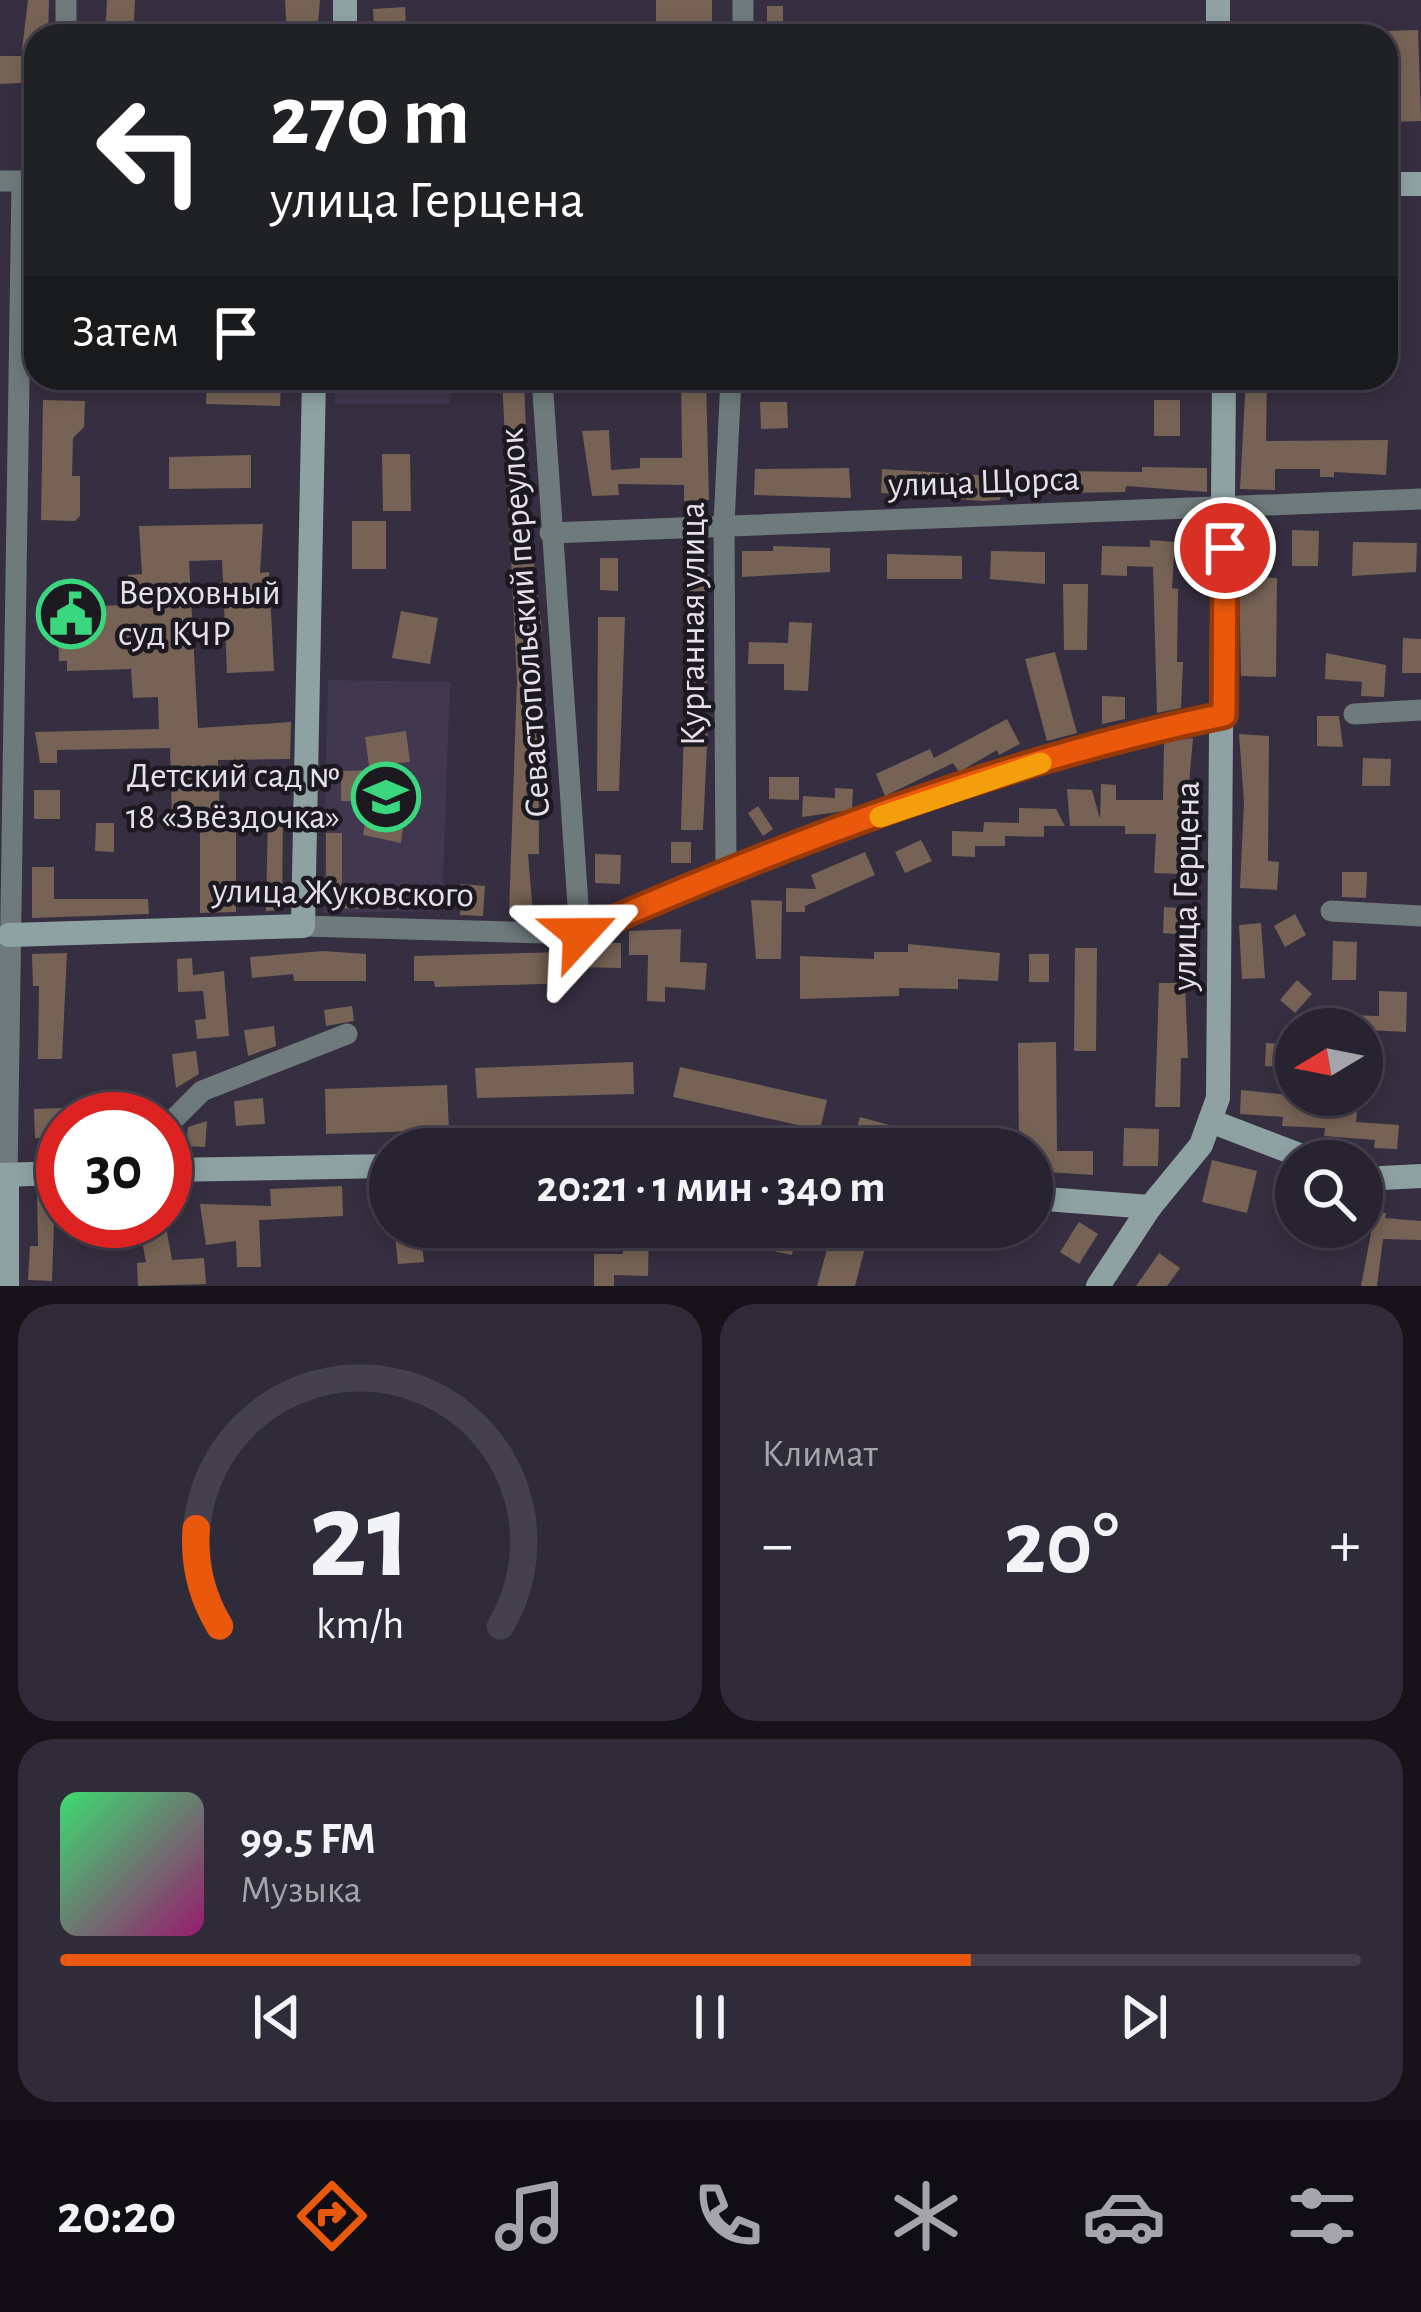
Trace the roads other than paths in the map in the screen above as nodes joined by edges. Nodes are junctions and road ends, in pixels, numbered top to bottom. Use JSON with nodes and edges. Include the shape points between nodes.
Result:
{"nodes":[{"id":1,"x":20,"y":182,"type":"edge"},
{"id":2,"x":314,"y":390,"type":"edge"},
{"id":3,"x":543,"y":390,"type":"edge"},
{"id":4,"x":730,"y":390,"type":"edge"},
{"id":5,"x":1224,"y":390,"type":"edge"},
{"id":6,"x":1421,"y":499,"type":"edge"},
{"id":7,"x":1226,"y":507,"type":"junction"},
{"id":8,"x":724,"y":524,"type":"junction"},
{"id":9,"x":550,"y":533,"type":"junction"},
{"id":10,"x":1421,"y":710,"type":"edge"},
{"id":11,"x":1354,"y":714,"type":"dead end"},
{"id":12,"x":1224,"y":715,"type":"junction"},
{"id":13,"x":726,"y":870,"type":"junction"},
{"id":14,"x":1331,"y":911,"type":"dead end"},
{"id":15,"x":1421,"y":916,"type":"edge"},
{"id":16,"x":303,"y":926,"type":"junction"},
{"id":17,"x":580,"y":934,"type":"junction"},
{"id":18,"x":4,"y":935,"type":"edge"},
{"id":19,"x":347,"y":1034,"type":"dead end"},
{"id":20,"x":192,"y":1101,"type":"edge"},
{"id":21,"x":1214,"y":1122,"type":"junction"},
{"id":22,"x":1275,"y":1146,"type":"edge"},
{"id":23,"x":369,"y":1166,"type":"edge"},
{"id":24,"x":192,"y":1170,"type":"edge"},
{"id":25,"x":36,"y":1174,"type":"edge"},
{"id":26,"x":3,"y":1175,"type":"edge"},
{"id":27,"x":1421,"y":1176,"type":"edge"},
{"id":28,"x":1383,"y":1178,"type":"edge"},
{"id":29,"x":1053,"y":1200,"type":"edge"},
{"id":30,"x":1150,"y":1207,"type":"junction"},
{"id":31,"x":7,"y":1286,"type":"edge"},
{"id":32,"x":1098,"y":1286,"type":"edge"}],
"edges":[{"from":1,"to":18,"type":"street"},
{"from":2,"to":16,"type":"street"},
{"from":3,"to":9,"type":"street","name":"Севастопольский переулок"},
{"from":4,"to":8,"type":"street","name":"Курганная улица"},
{"from":5,"to":7,"type":"street","name":"улица Герцена"},
{"from":6,"to":7,"type":"street","name":"улица Щорса"},
{"from":7,"to":8,"type":"street","name":"улица Щорса"},
{"from":7,"to":12,"type":"street","name":"улица Герцена"},
{"from":8,"to":9,"type":"street","name":"улица Щорса"},
{"from":8,"to":13,"type":"street","name":"Курганная улица"},
{"from":9,"to":17,"type":"street","name":"Севастопольский переулок"},
{"from":10,"to":11,"type":"street"},
{"from":12,"to":13,"type":"street","name":"улица Жуковского","via":[[1104,739]]},
{"from":12,"to":21,"type":"street","name":"улица Герцена"},
{"from":13,"to":17,"type":"street","name":"улица Жуковского"},
{"from":14,"to":15,"type":"street"},
{"from":16,"to":17,"type":"street","name":"улица Жуковского"},
{"from":16,"to":18,"type":"street","name":"улица Жуковского"},
{"from":18,"to":26,"type":"street"},
{"from":19,"to":20,"type":"street"},
{"from":21,"to":22,"type":"street"},
{"from":21,"to":30,"type":"street"},
{"from":23,"to":24,"type":"street"},
{"from":25,"to":26,"type":"street"},
{"from":26,"to":31,"type":"street"},
{"from":27,"to":28,"type":"street"},
{"from":29,"to":30,"type":"street"},
{"from":30,"to":32,"type":"street"}]}
